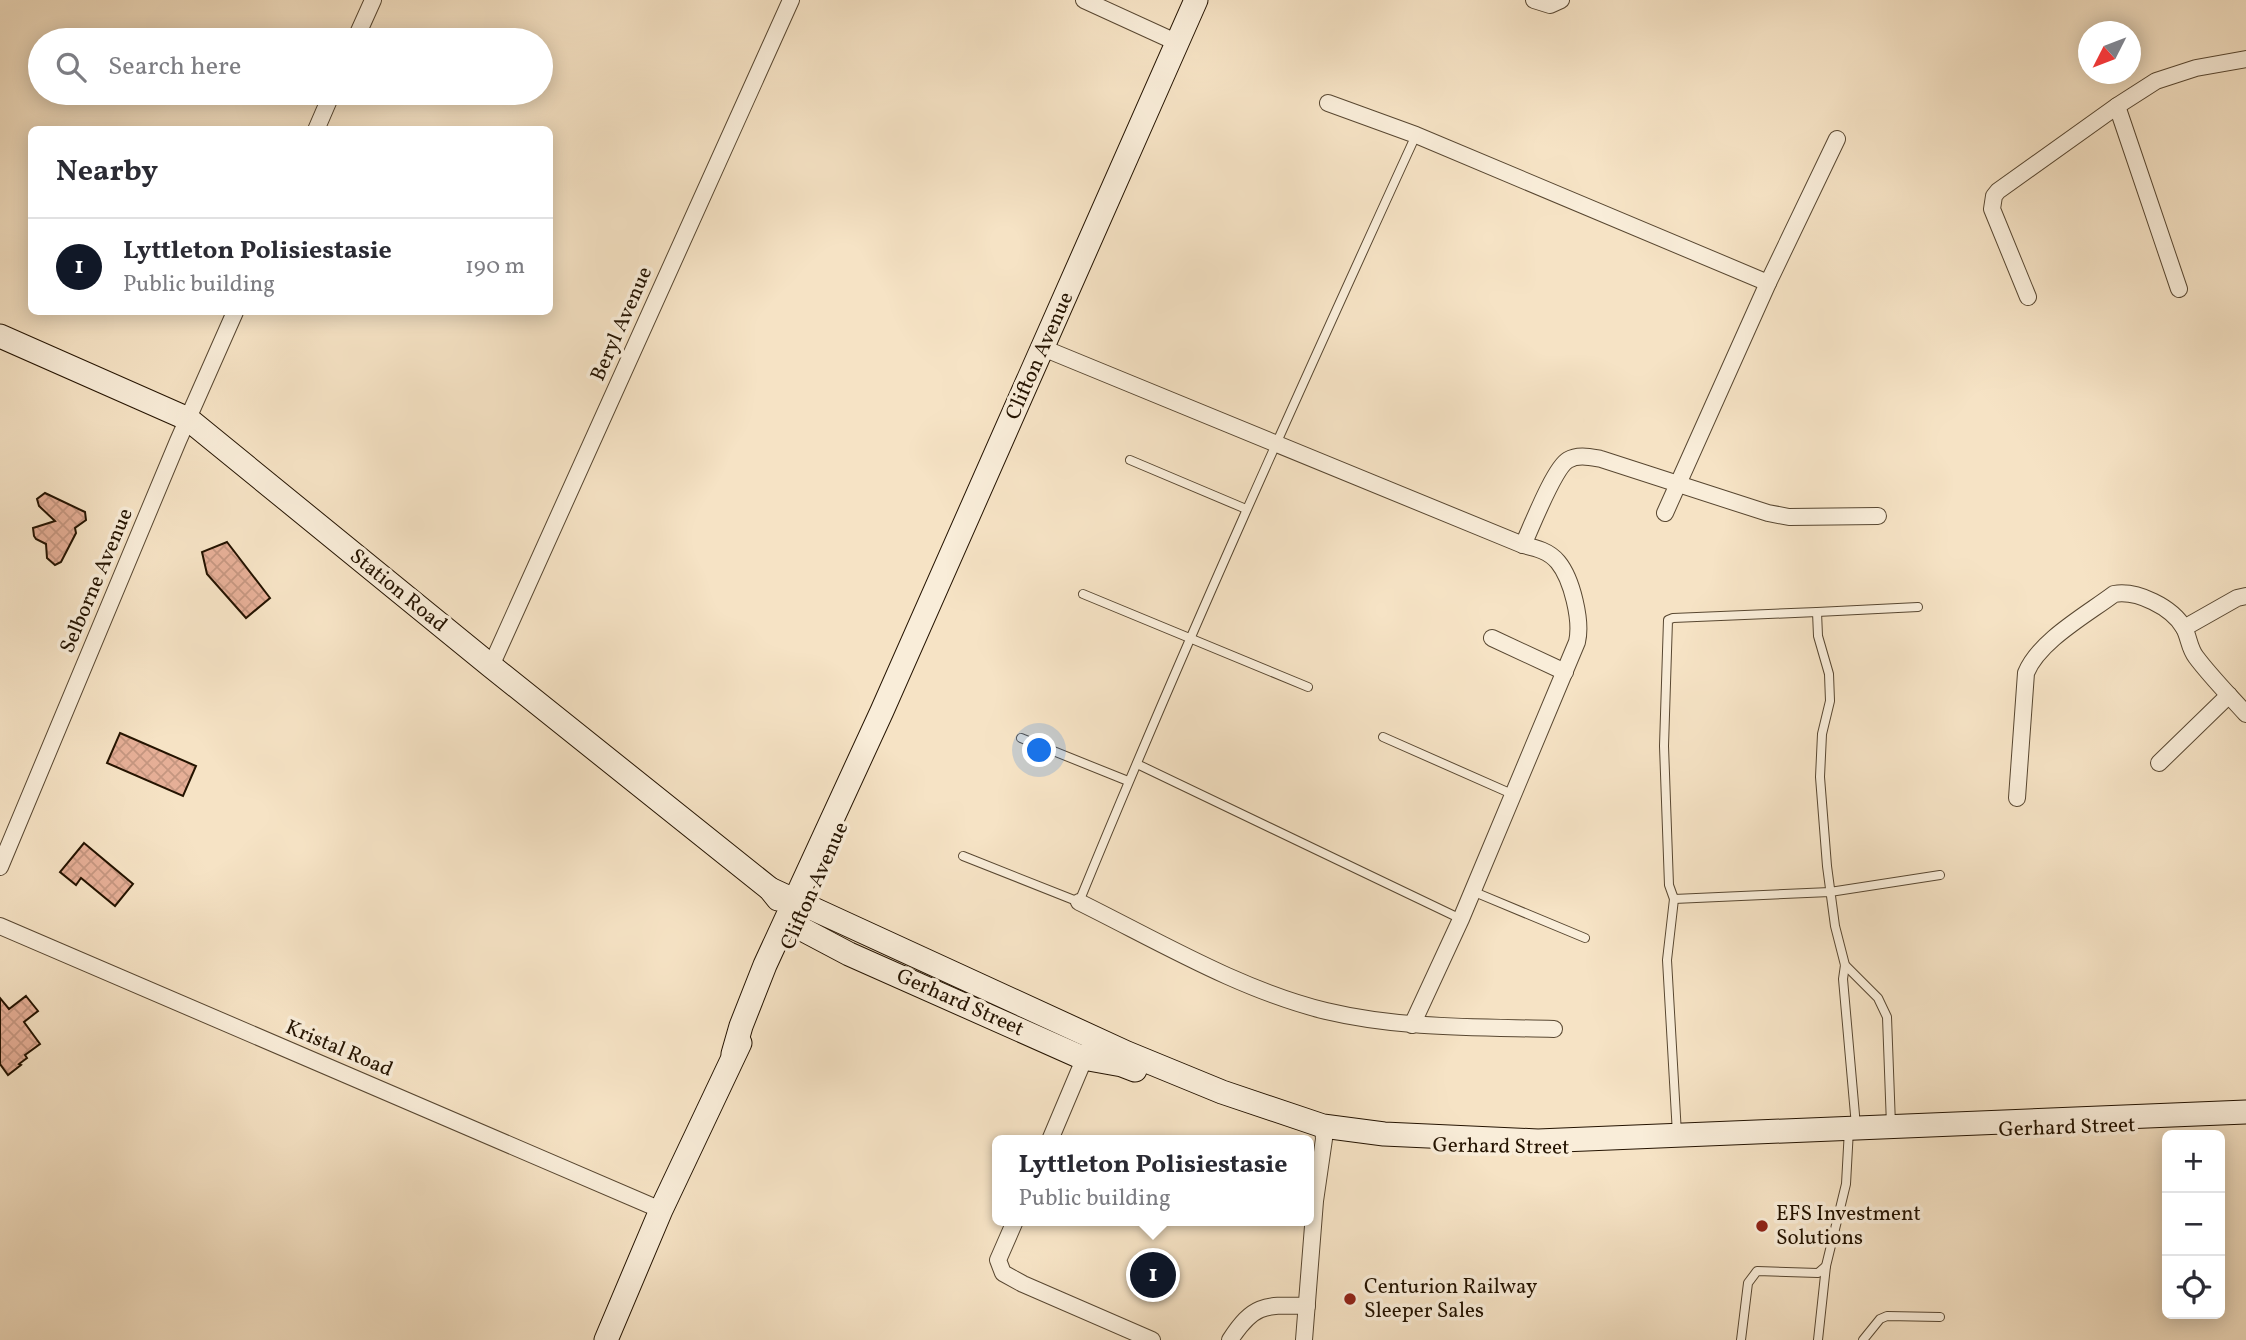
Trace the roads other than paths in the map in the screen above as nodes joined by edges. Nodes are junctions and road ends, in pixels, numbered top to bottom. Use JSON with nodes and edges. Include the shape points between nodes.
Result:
{"nodes":[{"id":1,"x":373,"y":0,"type":"edge"},
{"id":2,"x":791,"y":0,"type":"edge"},
{"id":3,"x":1084,"y":0,"type":"edge"},
{"id":4,"x":1196,"y":0,"type":"edge"},
{"id":5,"x":1534,"y":0,"type":"edge"},
{"id":6,"x":1561,"y":0,"type":"edge"},
{"id":7,"x":360,"y":28,"type":"edge"},
{"id":8,"x":1178,"y":43,"type":"junction"},
{"id":9,"x":2246,"y":59,"type":"edge"},
{"id":10,"x":1328,"y":103,"type":"dead end"},
{"id":11,"x":327,"y":105,"type":"edge"},
{"id":12,"x":2118,"y":106,"type":"junction"},
{"id":13,"x":318,"y":126,"type":"edge"},
{"id":14,"x":1416,"y":135,"type":"junction"},
{"id":15,"x":1837,"y":139,"type":"dead end"},
{"id":16,"x":1768,"y":282,"type":"junction"},
{"id":17,"x":2179,"y":289,"type":"dead end"},
{"id":18,"x":2028,"y":297,"type":"dead end"},
{"id":19,"x":234,"y":315,"type":"edge"},
{"id":20,"x":0,"y":336,"type":"edge"},
{"id":21,"x":1043,"y":348,"type":"junction"},
{"id":22,"x":188,"y":419,"type":"junction"},
{"id":23,"x":1276,"y":443,"type":"junction"},
{"id":24,"x":1130,"y":460,"type":"dead end"},
{"id":25,"x":1679,"y":483,"type":"junction"},
{"id":26,"x":1247,"y":509,"type":"junction"},
{"id":27,"x":1665,"y":513,"type":"dead end"},
{"id":28,"x":1878,"y":516,"type":"dead end"},
{"id":29,"x":1523,"y":545,"type":"junction"},
{"id":30,"x":1083,"y":594,"type":"dead end"},
{"id":31,"x":2246,"y":596,"type":"edge"},
{"id":32,"x":1918,"y":607,"type":"dead end"},
{"id":33,"x":1817,"y":612,"type":"junction"},
{"id":34,"x":2184,"y":628,"type":"junction"},
{"id":35,"x":1191,"y":638,"type":"junction"},
{"id":36,"x":1492,"y":638,"type":"dead end"},
{"id":37,"x":491,"y":666,"type":"junction"},
{"id":38,"x":1565,"y":672,"type":"junction"},
{"id":39,"x":1308,"y":687,"type":"dead end"},
{"id":40,"x":2229,"y":695,"type":"junction"},
{"id":41,"x":2246,"y":714,"type":"edge"},
{"id":42,"x":1383,"y":737,"type":"dead end"},
{"id":43,"x":1021,"y":738,"type":"dead end"},
{"id":44,"x":2159,"y":763,"type":"dead end"},
{"id":45,"x":1137,"y":764,"type":"junction"},
{"id":46,"x":1128,"y":781,"type":"junction"},
{"id":47,"x":1512,"y":794,"type":"junction"},
{"id":48,"x":2017,"y":798,"type":"dead end"},
{"id":49,"x":963,"y":856,"type":"dead end"},
{"id":50,"x":0,"y":867,"type":"edge"},
{"id":51,"x":1940,"y":875,"type":"dead end"},
{"id":52,"x":1472,"y":891,"type":"junction"},
{"id":53,"x":1830,"y":892,"type":"junction"},
{"id":54,"x":1674,"y":900,"type":"junction"},
{"id":55,"x":1079,"y":902,"type":"junction"},
{"id":56,"x":799,"y":912,"type":"junction"},
{"id":57,"x":1461,"y":919,"type":"junction"},
{"id":58,"x":0,"y":926,"type":"edge"},
{"id":59,"x":1585,"y":938,"type":"dead end"},
{"id":60,"x":1845,"y":965,"type":"junction"},
{"id":61,"x":1412,"y":1026,"type":"junction"},
{"id":62,"x":1554,"y":1029,"type":"dead end"},
{"id":63,"x":1088,"y":1049,"type":"junction"},
{"id":64,"x":2246,"y":1112,"type":"edge"},
{"id":65,"x":2246,"y":1121,"type":"edge"},
{"id":66,"x":1891,"y":1125,"type":"junction"},
{"id":67,"x":1852,"y":1130,"type":"junction"},
{"id":68,"x":1324,"y":1132,"type":"junction"},
{"id":69,"x":1052,"y":1135,"type":"edge"},
{"id":70,"x":1677,"y":1136,"type":"junction"},
{"id":71,"x":661,"y":1210,"type":"junction"},
{"id":72,"x":1314,"y":1214,"type":"edge"},
{"id":73,"x":1013,"y":1226,"type":"edge"},
{"id":74,"x":1313,"y":1226,"type":"edge"},
{"id":75,"x":1826,"y":1266,"type":"junction"},
{"id":76,"x":1307,"y":1306,"type":"junction"},
{"id":77,"x":1940,"y":1317,"type":"dead end"},
{"id":78,"x":606,"y":1340,"type":"edge"},
{"id":79,"x":1152,"y":1340,"type":"edge"},
{"id":80,"x":1230,"y":1340,"type":"edge"},
{"id":81,"x":1304,"y":1340,"type":"edge"},
{"id":82,"x":1741,"y":1340,"type":"edge"},
{"id":83,"x":1818,"y":1340,"type":"edge"},
{"id":84,"x":1863,"y":1340,"type":"edge"}],
"edges":[{"from":1,"to":7,"type":"street"},
{"from":2,"to":37,"type":"street","name":"Beryl Avenue"},
{"from":3,"to":8,"type":"street"},
{"from":4,"to":8,"type":"street","name":"Clifton Avenue"},
{"from":5,"to":6,"type":"street","via":[[1550,5]]},
{"from":8,"to":21,"type":"street","name":"Clifton Avenue"},
{"from":9,"to":12,"type":"street","via":[[2157,81]]},
{"from":10,"to":14,"type":"street"},
{"from":11,"to":13,"type":"street"},
{"from":12,"to":17,"type":"street"},
{"from":12,"to":18,"type":"street","via":[[1994,196],[1992,209]]},
{"from":14,"to":16,"type":"street"},
{"from":14,"to":23,"type":"lane"},
{"from":15,"to":16,"type":"street"},
{"from":16,"to":25,"type":"street"},
{"from":19,"to":22,"type":"street","name":"Selborne Avenue"},
{"from":20,"to":22,"type":"street","name":"Station Road"},
{"from":21,"to":23,"type":"street"},
{"from":21,"to":56,"type":"street","name":"Clifton Avenue","via":[[882,711],[875,739]]},
{"from":22,"to":37,"type":"street","name":"Station Road"},
{"from":22,"to":50,"type":"street","name":"Selborne Avenue"},
{"from":23,"to":26,"type":"lane"},
{"from":23,"to":29,"type":"street"},
{"from":24,"to":26,"type":"lane"},
{"from":25,"to":27,"type":"street"},
{"from":25,"to":28,"type":"street","via":[[1789,517]]},
{"from":25,"to":29,"type":"street","via":[[1601,459],[1583,456],[1568,460],[1557,472]]},
{"from":26,"to":35,"type":"lane"},
{"from":29,"to":38,"type":"street","via":[[1543,550],[1559,563],[1574,600],[1580,629]]},
{"from":30,"to":35,"type":"lane"},
{"from":31,"to":34,"type":"street"},
{"from":32,"to":33,"type":"lane"},
{"from":33,"to":53,"type":"lane","via":[[1818,636],[1829,674],[1820,777]]},
{"from":33,"to":54,"type":"lane","via":[[1668,620],[1664,746]]},
{"from":34,"to":40,"type":"street","via":[[2194,656]]},
{"from":34,"to":48,"type":"street","via":[[2166,610],[2125,592],[2114,594],[2040,651],[2026,673]]},
{"from":35,"to":39,"type":"lane"},
{"from":35,"to":45,"type":"lane"},
{"from":36,"to":38,"type":"street"},
{"from":37,"to":56,"type":"street","name":"Station Road"},
{"from":38,"to":47,"type":"street"},
{"from":40,"to":41,"type":"street"},
{"from":40,"to":44,"type":"street"},
{"from":42,"to":47,"type":"lane"},
{"from":43,"to":46,"type":"lane"},
{"from":45,"to":46,"type":"lane"},
{"from":45,"to":57,"type":"lane"},
{"from":46,"to":55,"type":"lane"},
{"from":47,"to":52,"type":"street"},
{"from":49,"to":55,"type":"lane"},
{"from":51,"to":53,"type":"lane"},
{"from":52,"to":57,"type":"street"},
{"from":52,"to":59,"type":"lane"},
{"from":53,"to":54,"type":"lane"},
{"from":53,"to":60,"type":"lane"},
{"from":54,"to":70,"type":"lane","via":[[1667,960]]},
{"from":55,"to":61,"type":"street","via":[[1249,986],[1327,1011]]},
{"from":56,"to":63,"type":"street","name":"Gerhard Street","via":[[849,954]]},
{"from":56,"to":71,"type":"street","name":"Clifton Avenue","via":[[761,1007],[733,1054]]},
{"from":57,"to":61,"type":"street"},
{"from":58,"to":71,"type":"street","name":"Kristal Road"},
{"from":60,"to":66,"type":"lane","via":[[1878,998],[1887,1017]]},
{"from":60,"to":67,"type":"lane"},
{"from":61,"to":62,"type":"street"},
{"from":63,"to":68,"type":"street","name":"Gerhard Street","via":[[1219,1104]]},
{"from":63,"to":69,"type":"street"},
{"from":64,"to":66,"type":"street","name":"Gerhard Street"},
{"from":65,"to":67,"type":"street","name":"Gerhard Street"},
{"from":66,"to":67,"type":"street","name":"Gerhard Street"},
{"from":67,"to":68,"type":"street","name":"Gerhard Street","via":[[1544,1150],[1451,1148]]},
{"from":67,"to":70,"type":"street","name":"Gerhard Street"},
{"from":67,"to":75,"type":"lane","via":[[1846,1184]]},
{"from":68,"to":70,"type":"street","name":"Gerhard Street","via":[[1485,1140]]},
{"from":68,"to":72,"type":"street"},
{"from":71,"to":78,"type":"street","name":"Clifton Avenue"},
{"from":73,"to":79,"type":"street","via":[[998,1261],[1003,1273]]},
{"from":74,"to":76,"type":"street"},
{"from":75,"to":82,"type":"lane","via":[[1818,1273],[1757,1270],[1748,1283]]},
{"from":75,"to":83,"type":"lane"},
{"from":76,"to":80,"type":"street","via":[[1264,1307],[1252,1312]]},
{"from":76,"to":81,"type":"street"},
{"from":77,"to":84,"type":"lane","via":[[1887,1316]]}]}
